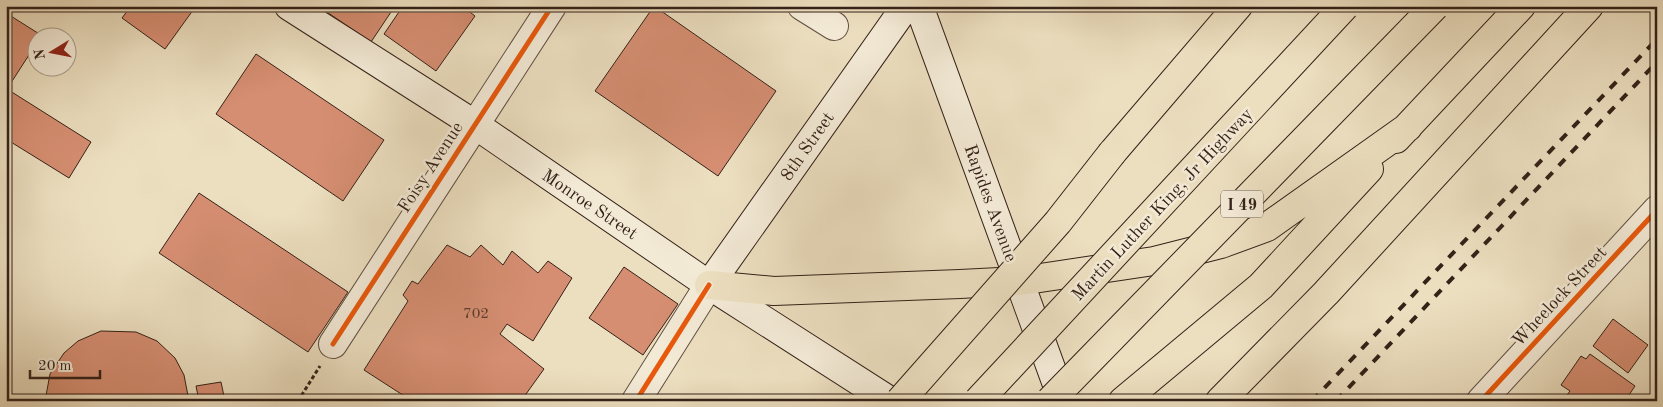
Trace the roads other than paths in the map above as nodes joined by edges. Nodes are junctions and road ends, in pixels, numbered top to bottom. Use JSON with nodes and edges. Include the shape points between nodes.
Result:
{"nodes":[{"id":1,"x":290,"y":6,"type":"edge"},
{"id":2,"x":552,"y":6,"type":"edge"},
{"id":3,"x":802,"y":6,"type":"edge"},
{"id":4,"x":906,"y":6,"type":"edge"},
{"id":5,"x":919,"y":6,"type":"edge"},
{"id":6,"x":1238,"y":6,"type":"edge"},
{"id":7,"x":1345,"y":6,"type":"edge"},
{"id":8,"x":1435,"y":6,"type":"edge"},
{"id":9,"x":1521,"y":6,"type":"edge"},
{"id":10,"x":1589,"y":6,"type":"edge"},
{"id":11,"x":834,"y":26,"type":"dead end"},
{"id":12,"x":474,"y":124,"type":"junction"},
{"id":13,"x":1408,"y":127,"type":"junction"},
{"id":14,"x":1657,"y":210,"type":"edge"},
{"id":15,"x":1020,"y":281,"type":"junction"},
{"id":16,"x":709,"y":285,"type":"junction"},
{"id":17,"x":333,"y":344,"type":"road end"},
{"id":18,"x":1221,"y":400,"type":"edge"},
{"id":19,"x":636,"y":401,"type":"edge"},
{"id":20,"x":890,"y":401,"type":"edge"},
{"id":21,"x":900,"y":401,"type":"edge"},
{"id":22,"x":978,"y":401,"type":"edge"},
{"id":23,"x":1050,"y":401,"type":"edge"},
{"id":24,"x":1063,"y":401,"type":"edge"},
{"id":25,"x":1123,"y":401,"type":"edge"},
{"id":26,"x":1481,"y":401,"type":"edge"}],
"edges":[{"from":1,"to":12,"type":"main road","name":"Monroe Street"},
{"from":2,"to":12,"type":"main road","name":"Foisy Avenue"},
{"from":3,"to":11,"type":"main road"},
{"from":4,"to":16,"type":"main road","name":"8th Street"},
{"from":5,"to":15,"type":"main road","name":"Rapides Avenue"},
{"from":6,"to":21,"type":"highway","bridge":true,"via":[[1112,153],[1058,222]]},
{"from":7,"to":22,"type":"highway","name":"Martin Luther King, Jr Highway","bridge":true},
{"from":8,"to":23,"type":"highway","number":"I 49","bridge":true},
{"from":9,"to":13,"type":"highway"},
{"from":10,"to":18,"type":"highway","via":[[1326,293]]},
{"from":12,"to":16,"type":"main road","name":"Monroe Street"},
{"from":12,"to":17,"type":"main road","name":"Foisy Avenue"},
{"from":13,"to":15,"type":"highway","via":[[1268,227],[1221,244],[1154,261]]},
{"from":13,"to":25,"type":"highway","via":[[1260,286]]},
{"from":14,"to":26,"type":"main road","name":"Wheelock Street"},
{"from":15,"to":16,"type":"highway","via":[[774,291]]},
{"from":15,"to":24,"type":"main road","name":"Rapides Avenue"},
{"from":16,"to":19,"type":"main road","name":"8th Street"},
{"from":16,"to":20,"type":"main road","name":"Monroe Street"}]}
